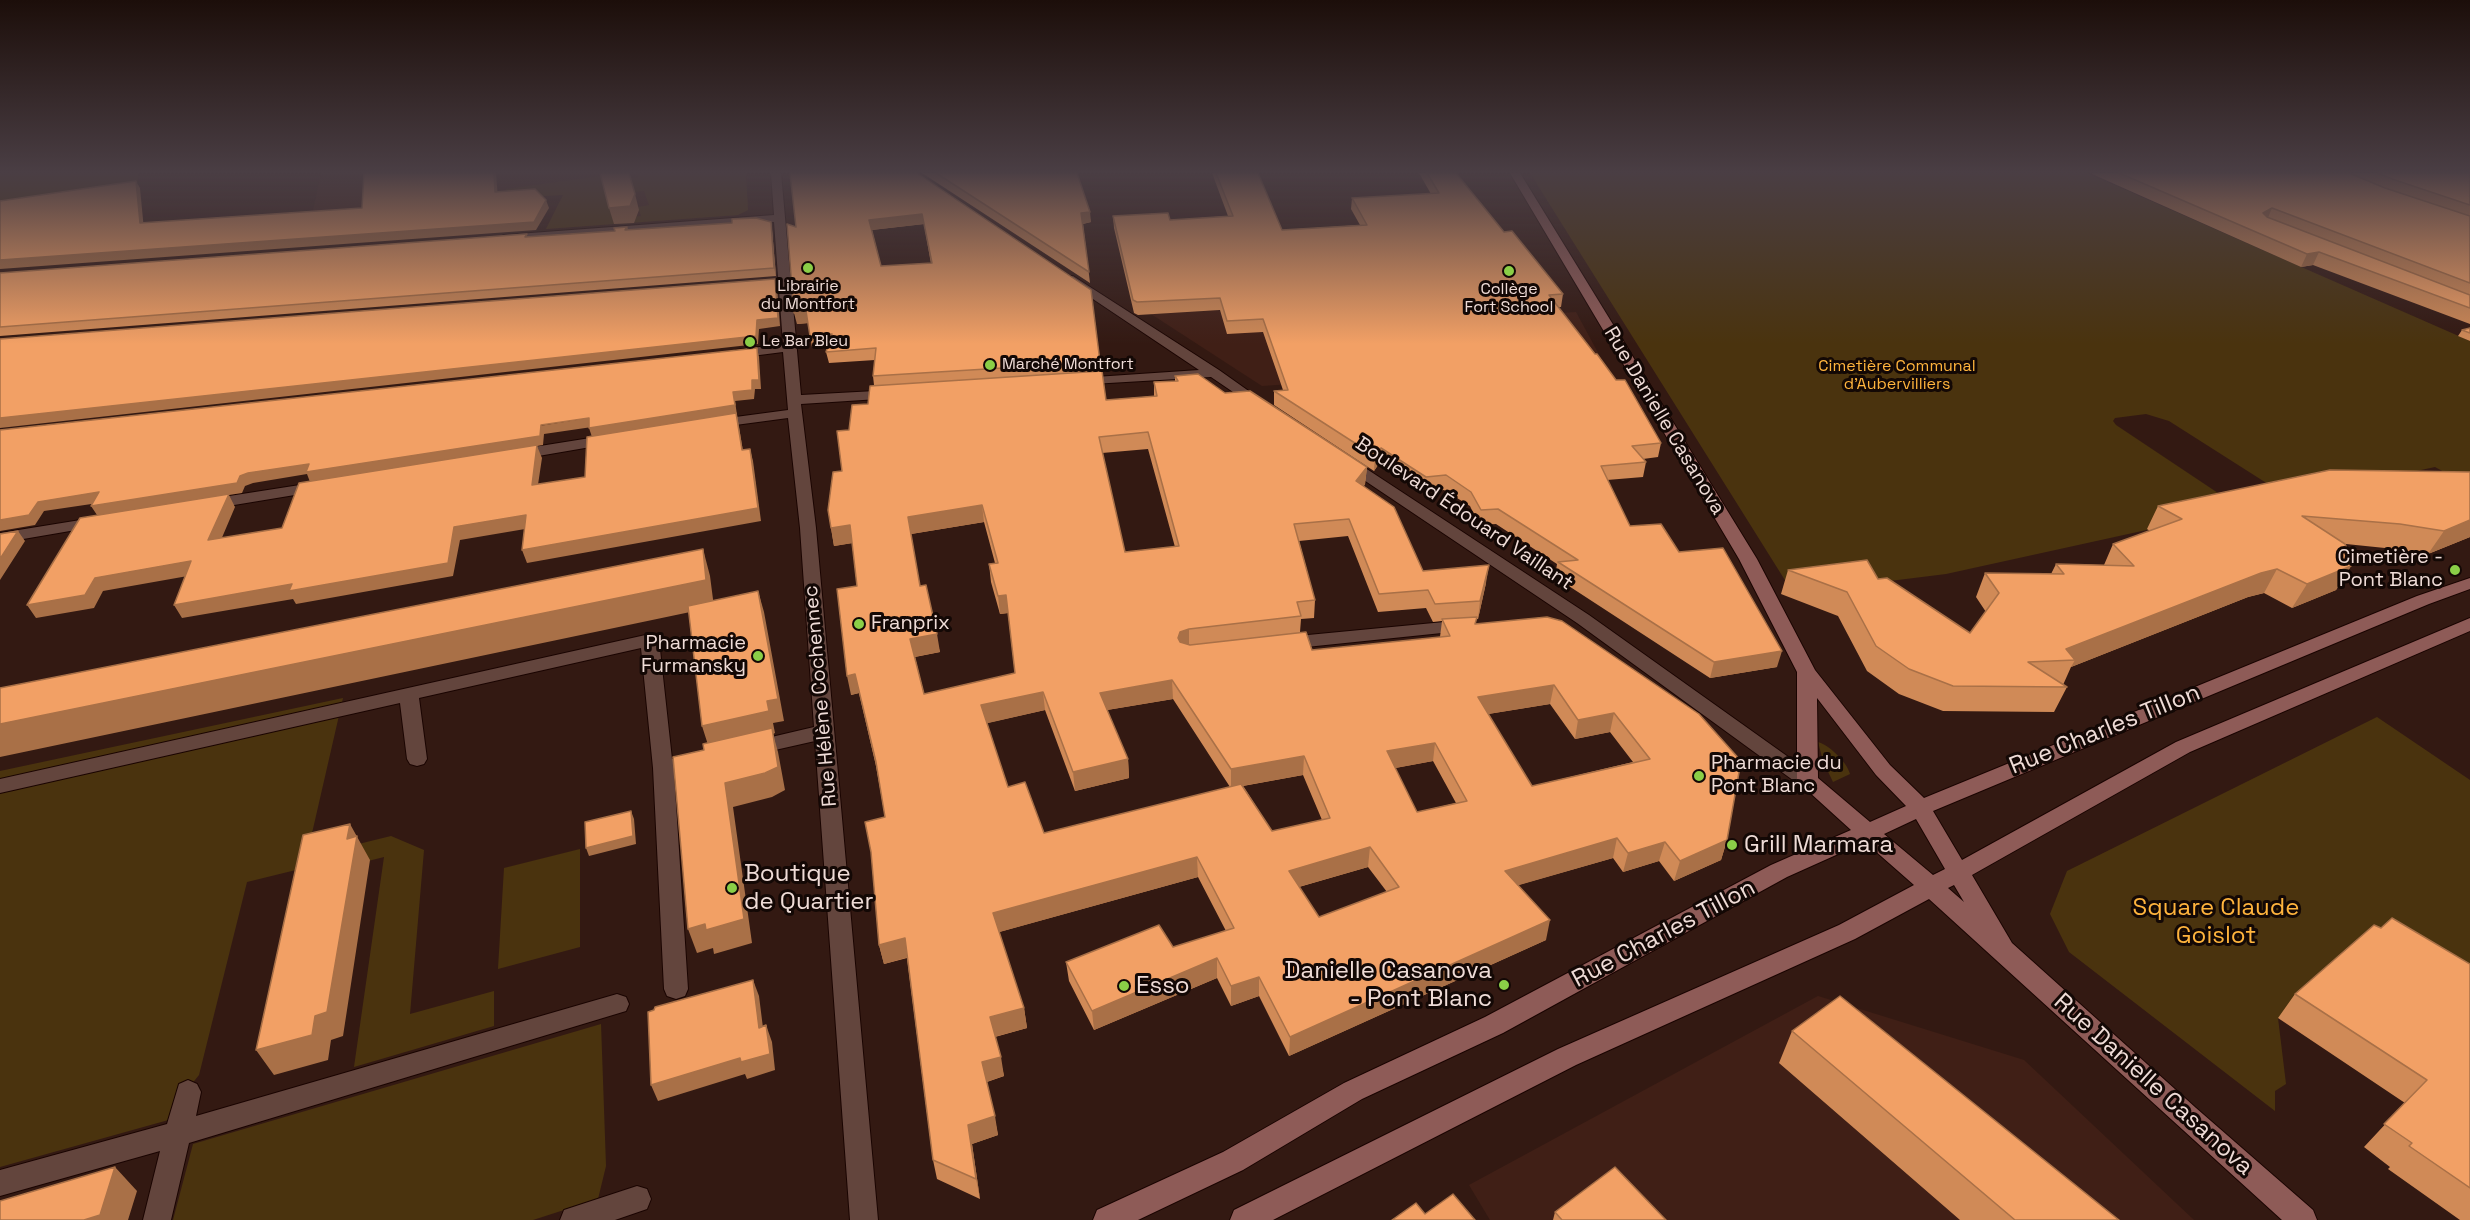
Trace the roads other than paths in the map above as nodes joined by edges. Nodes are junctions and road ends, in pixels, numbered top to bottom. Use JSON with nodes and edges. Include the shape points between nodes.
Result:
{"nodes":[{"id":1,"x":614,"y":230,"type":"edge"},
{"id":2,"x":780,"y":230,"type":"edge"},
{"id":3,"x":1549,"y":230,"type":"edge"},
{"id":4,"x":487,"y":239,"type":"edge"},
{"id":5,"x":1060,"y":271,"type":"edge"},
{"id":6,"x":790,"y":347,"type":"junction"},
{"id":7,"x":720,"y":356,"type":"edge"},
{"id":8,"x":1214,"y":373,"type":"junction"},
{"id":9,"x":1062,"y":383,"type":"edge"},
{"id":10,"x":910,"y":393,"type":"edge"},
{"id":11,"x":794,"y":407,"type":"junction"},
{"id":12,"x":1274,"y":413,"type":"edge"},
{"id":13,"x":702,"y":426,"type":"edge"},
{"id":14,"x":620,"y":439,"type":"edge"},
{"id":15,"x":1334,"y":453,"type":"edge"},
{"id":16,"x":503,"y":457,"type":"edge"},
{"id":17,"x":339,"y":483,"type":"edge"},
{"id":18,"x":199,"y":506,"type":"edge"},
{"id":19,"x":117,"y":519,"type":"edge"},
{"id":20,"x":0,"y":538,"type":"edge"},
{"id":21,"x":2470,"y":583,"type":"edge"},
{"id":22,"x":1583,"y":619,"type":"junction"},
{"id":23,"x":1553,"y":622,"type":"edge"},
{"id":24,"x":2470,"y":624,"type":"edge"},
{"id":25,"x":1478,"y":625,"type":"edge"},
{"id":26,"x":1271,"y":645,"type":"edge"},
{"id":27,"x":1807,"y":672,"type":"junction"},
{"id":28,"x":409,"y":694,"type":"junction"},
{"id":29,"x":824,"y":732,"type":"junction"},
{"id":30,"x":417,"y":759,"type":"dead end"},
{"id":31,"x":663,"y":768,"type":"junction"},
{"id":32,"x":1808,"y":781,"type":"junction"},
{"id":33,"x":0,"y":786,"type":"edge"},
{"id":34,"x":1920,"y":807,"type":"junction"},
{"id":35,"x":1865,"y":832,"type":"junction"},
{"id":36,"x":1958,"y":872,"type":"junction"},
{"id":37,"x":1931,"y":887,"type":"junction"},
{"id":38,"x":2004,"y":950,"type":"junction"},
{"id":39,"x":676,"y":989,"type":"dead end"},
{"id":40,"x":617,"y":1004,"type":"dead end"},
{"id":41,"x":188,"y":1092,"type":"dead end"},
{"id":42,"x":180,"y":1133,"type":"junction"},
{"id":43,"x":0,"y":1183,"type":"edge"},
{"id":44,"x":637,"y":1199,"type":"dead end"},
{"id":45,"x":157,"y":1220,"type":"edge"},
{"id":46,"x":574,"y":1220,"type":"edge"},
{"id":47,"x":864,"y":1220,"type":"edge"},
{"id":48,"x":1107,"y":1220,"type":"edge"},
{"id":49,"x":1244,"y":1220,"type":"edge"},
{"id":50,"x":2303,"y":1220,"type":"edge"}],
"edges":[{"from":1,"to":4,"type":"street"},
{"from":2,"to":6,"type":"street","name":"Rue Hélène Cochennec","via":[[779,281]]},
{"from":3,"to":27,"type":"street","name":"Rue Danielle Casanova","via":[[1748,559]]},
{"from":5,"to":8,"type":"street"},
{"from":6,"to":7,"type":"street"},
{"from":6,"to":11,"type":"street","name":"Rue Hélène Cochennec"},
{"from":8,"to":9,"type":"street"},
{"from":8,"to":12,"type":"street"},
{"from":10,"to":11,"type":"street"},
{"from":11,"to":13,"type":"street"},
{"from":11,"to":29,"type":"street","name":"Rue Hélène Cochennec"},
{"from":14,"to":16,"type":"street"},
{"from":15,"to":22,"type":"street","name":"Boulevard Édouard Vaillant"},
{"from":17,"to":18,"type":"street"},
{"from":19,"to":20,"type":"street"},
{"from":21,"to":34,"type":"street","name":"Rue Charles Tillon"},
{"from":22,"to":23,"type":"street"},
{"from":22,"to":32,"type":"street","name":"Boulevard Édouard Vaillant"},
{"from":24,"to":36,"type":"street","via":[[2183,747]]},
{"from":25,"to":26,"type":"street"},
{"from":27,"to":32,"type":"street","name":"Rue Danielle Casanova"},
{"from":27,"to":34,"type":"street","name":"Rue Danielle Casanova","via":[[1883,770]]},
{"from":28,"to":30,"type":"street"},
{"from":28,"to":31,"type":"street","via":[[650,640]]},
{"from":28,"to":33,"type":"street"},
{"from":29,"to":31,"type":"street"},
{"from":29,"to":47,"type":"street","name":"Rue Hélène Cochennec"},
{"from":31,"to":39,"type":"street"},
{"from":32,"to":35,"type":"street","name":"Rue Danielle Casanova"},
{"from":34,"to":35,"type":"street","name":"Rue Charles Tillon"},
{"from":34,"to":36,"type":"street","name":"Rue Danielle Casanova"},
{"from":35,"to":37,"type":"street","name":"Rue Danielle Casanova"},
{"from":35,"to":48,"type":"street","name":"Rue Charles Tillon","via":[[1779,871],[1494,1025],[1353,1091],[1233,1161]]},
{"from":36,"to":37,"type":"street"},
{"from":36,"to":38,"type":"street","name":"Rue Danielle Casanova"},
{"from":37,"to":38,"type":"street","name":"Rue Danielle Casanova"},
{"from":37,"to":49,"type":"street","via":[[1847,932],[1567,1057]]},
{"from":38,"to":50,"type":"street","name":"Rue Danielle Casanova"},
{"from":40,"to":42,"type":"street"},
{"from":41,"to":42,"type":"street"},
{"from":42,"to":43,"type":"street"},
{"from":42,"to":45,"type":"street"},
{"from":44,"to":46,"type":"street"}]}
